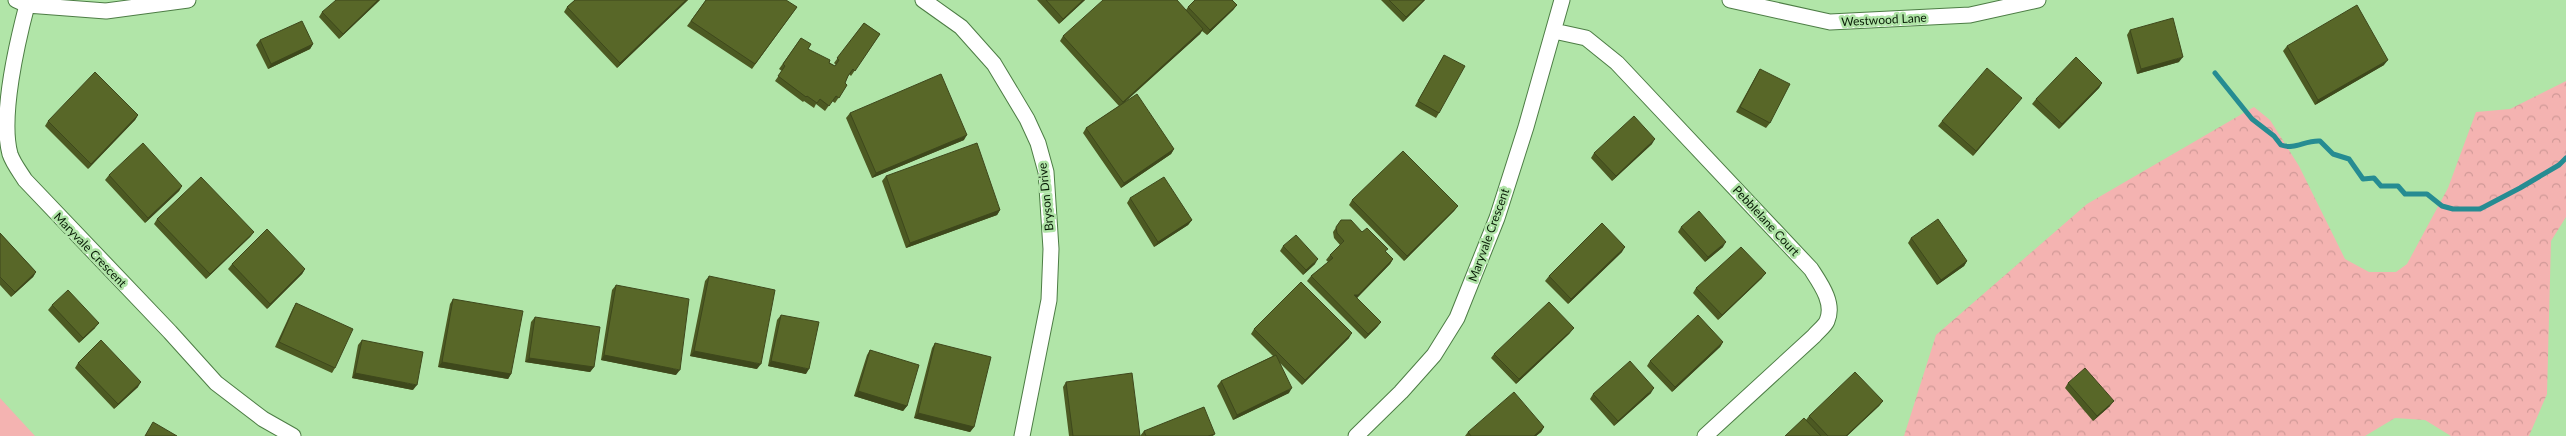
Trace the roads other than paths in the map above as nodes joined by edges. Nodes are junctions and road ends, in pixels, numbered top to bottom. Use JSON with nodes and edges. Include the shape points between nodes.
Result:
{"nodes":[{"id":1,"x":188,"y":0,"type":"edge"},
{"id":2,"x":923,"y":0,"type":"edge"},
{"id":3,"x":1562,"y":0,"type":"edge"},
{"id":4,"x":1730,"y":0,"type":"edge"},
{"id":5,"x":2031,"y":1,"type":"edge"},
{"id":6,"x":22,"y":2,"type":"edge"},
{"id":7,"x":1554,"y":31,"type":"junction"},
{"id":8,"x":293,"y":436,"type":"edge"},
{"id":9,"x":1022,"y":436,"type":"edge"},
{"id":10,"x":1356,"y":436,"type":"edge"},
{"id":11,"x":1705,"y":436,"type":"edge"}],
"edges":[{"from":1,"to":6,"type":"street","via":[[106,11]]},
{"from":2,"to":9,"type":"street","name":"Bryson Drive","via":[[961,27],[994,64],[1038,143],[1046,172],[1051,249],[1050,300]]},
{"from":3,"to":7,"type":"street","name":"Maryvale Crescent"},
{"from":4,"to":5,"type":"street","name":"Westwood Lane","via":[[1830,22],[1970,15]]},
{"from":6,"to":8,"type":"street","name":"Maryvale Crescent","via":[[10,76],[6,128],[9,153],[26,180],[216,383],[263,420]]},
{"from":7,"to":10,"type":"street","name":"Maryvale Crescent","via":[[1497,218],[1457,318],[1434,355]]},
{"from":7,"to":11,"type":"street","name":"Pebblelane Court","via":[[1586,38],[1616,63],[1811,269],[1823,287],[1829,305],[1827,321]]}]}
